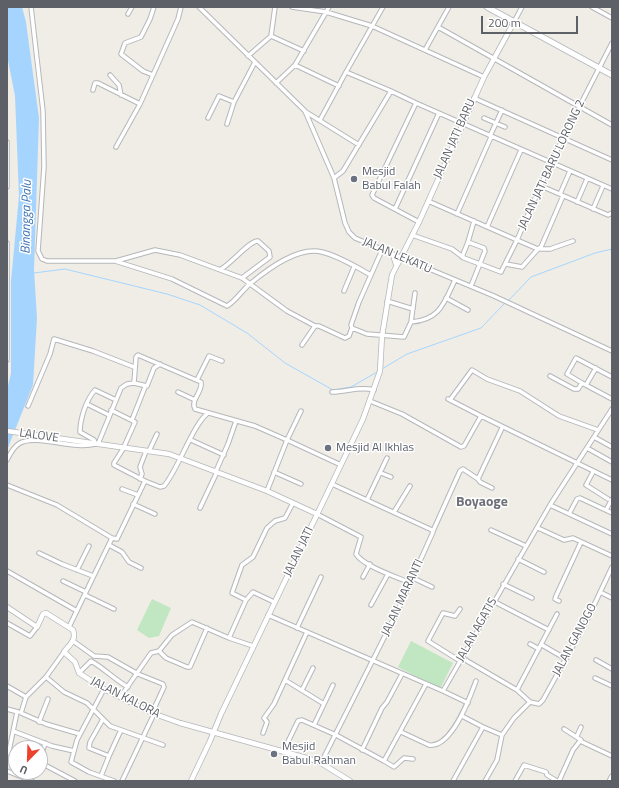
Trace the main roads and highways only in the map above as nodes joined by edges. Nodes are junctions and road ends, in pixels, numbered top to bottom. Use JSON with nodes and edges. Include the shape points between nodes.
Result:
{"nodes":[{"id":1,"x":487,"y":7,"type":"edge"},
{"id":2,"x":612,"y":75,"type":"edge"},
{"id":3,"x":612,"y":777,"type":"edge"},
{"id":4,"x":610,"y":781,"type":"edge"}],
"edges":[{"from":1,"to":2,"type":"main road"},
{"from":3,"to":4,"type":"main road"}]}
